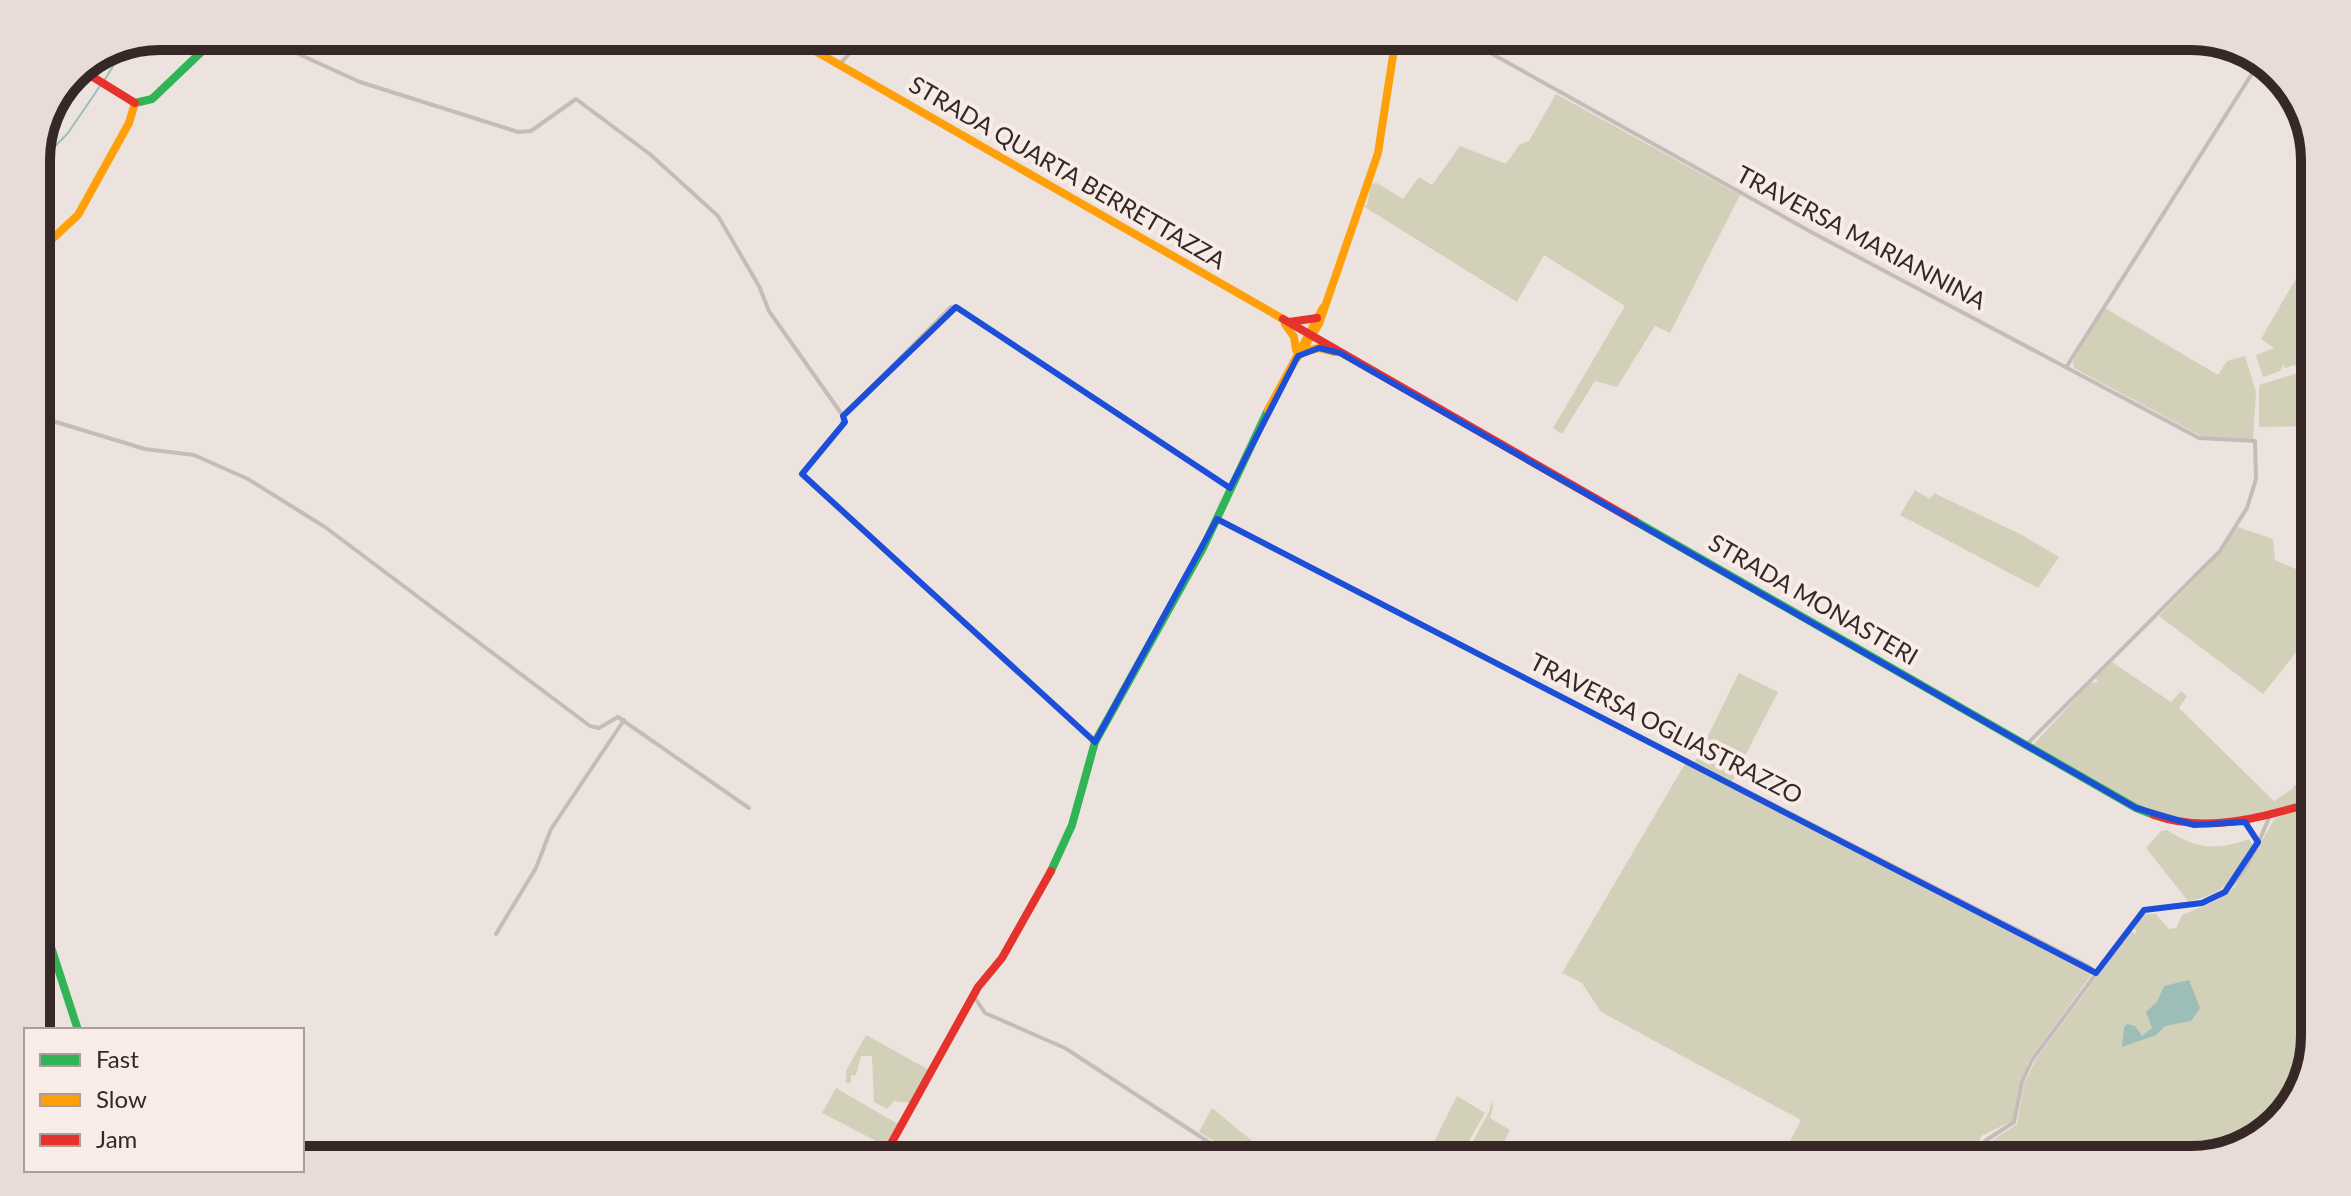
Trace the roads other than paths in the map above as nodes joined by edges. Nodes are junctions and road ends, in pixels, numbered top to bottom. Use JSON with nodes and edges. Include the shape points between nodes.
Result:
{"nodes":[{"id":1,"x":203,"y":50,"type":"edge"},
{"id":2,"x":290,"y":50,"type":"edge"},
{"id":3,"x":813,"y":50,"type":"edge"},
{"id":4,"x":852,"y":50,"type":"edge"},
{"id":5,"x":1394,"y":50,"type":"edge"},
{"id":6,"x":1485,"y":50,"type":"edge"},
{"id":7,"x":839,"y":65,"type":"junction"},
{"id":8,"x":2254,"y":70,"type":"edge"},
{"id":9,"x":90,"y":75,"type":"edge"},
{"id":10,"x":135,"y":103,"type":"junction"},
{"id":11,"x":50,"y":241,"type":"edge"},
{"id":12,"x":1283,"y":321,"type":"junction"},
{"id":13,"x":1318,"y":321,"type":"junction"},
{"id":14,"x":1309,"y":336,"type":"junction"},
{"id":15,"x":1299,"y":352,"type":"junction"},
{"id":16,"x":1340,"y":353,"type":"junction"},
{"id":17,"x":2067,"y":366,"type":"junction"},
{"id":18,"x":843,"y":416,"type":"junction"},
{"id":19,"x":50,"y":420,"type":"edge"},
{"id":20,"x":1230,"y":488,"type":"junction"},
{"id":21,"x":1217,"y":519,"type":"junction"},
{"id":22,"x":624,"y":720,"type":"junction"},
{"id":23,"x":1095,"y":742,"type":"junction"},
{"id":24,"x":2026,"y":745,"type":"junction"},
{"id":25,"x":2301,"y":806,"type":"edge"},
{"id":26,"x":749,"y":808,"type":"dead end"},
{"id":27,"x":2270,"y":815,"type":"junction"},
{"id":28,"x":2245,"y":822,"type":"junction"},
{"id":29,"x":2258,"y":842,"type":"junction"},
{"id":30,"x":496,"y":934,"type":"dead end"},
{"id":31,"x":50,"y":944,"type":"edge"},
{"id":32,"x":2096,"y":973,"type":"junction"},
{"id":33,"x":973,"y":995,"type":"junction"},
{"id":34,"x":77,"y":1028,"type":"edge"},
{"id":35,"x":890,"y":1146,"type":"edge"},
{"id":36,"x":1214,"y":1146,"type":"edge"},
{"id":37,"x":1983,"y":1146,"type":"edge"}],
"edges":[{"from":1,"to":10,"type":"main road","via":[[152,99]]},
{"from":2,"to":18,"type":"street","via":[[360,82],[524,133],[571,100],[582,101],[718,216],[769,311]]},
{"from":3,"to":7,"type":"main road","name":"STRADA QUARTA BERRETTAZZA"},
{"from":4,"to":7,"type":"street"},
{"from":5,"to":13,"type":"main road","via":[[1378,153]]},
{"from":6,"to":17,"type":"street","name":"TRAVERSA MARIANNINA","via":[[1813,233]]},
{"from":7,"to":12,"type":"main road","name":"STRADA QUARTA BERRETTAZZA"},
{"from":8,"to":17,"type":"street"},
{"from":9,"to":10,"type":"main road"},
{"from":10,"to":11,"type":"main road","via":[[78,215]]},
{"from":12,"to":13,"type":"main road"},
{"from":12,"to":14,"type":"main road","name":"STRADA QUARTA BERRETTAZZA"},
{"from":12,"to":15,"type":"main road"},
{"from":13,"to":14,"type":"main road"},
{"from":13,"to":16,"type":"main road","via":[[1324,339]]},
{"from":14,"to":15,"type":"main road"},
{"from":14,"to":16,"type":"main road","name":"STRADA MONASTERI"},
{"from":15,"to":16,"type":"main road","via":[[1319,348]]},
{"from":15,"to":20,"type":"main road"},
{"from":16,"to":24,"type":"main road","name":"STRADA MONASTERI"},
{"from":17,"to":24,"type":"street","name":"TRAVERSA MARIANNINA","via":[[2199,438],[2255,441],[2256,479],[2247,508],[2220,551]]},
{"from":18,"to":20,"type":"street","via":[[956,307]]},
{"from":18,"to":23,"type":"street","via":[[842,426],[802,474]]},
{"from":19,"to":22,"type":"street","via":[[145,449],[194,455],[248,479],[325,527],[590,726],[599,728],[614,716]]},
{"from":20,"to":21,"type":"main road"},
{"from":21,"to":23,"type":"main road"},
{"from":21,"to":32,"type":"street","name":"TRAVERSA OGLIASTRAZZO"},
{"from":22,"to":26,"type":"street"},
{"from":22,"to":30,"type":"street","via":[[551,829],[536,868]]},
{"from":23,"to":33,"type":"main road","via":[[1065,844],[1009,947]]},
{"from":24,"to":28,"type":"main road","name":"STRADA MONASTERI","via":[[2158,817],[2207,826]]},
{"from":25,"to":27,"type":"main road","name":"STRADA MONASTERI"},
{"from":27,"to":28,"type":"main road","name":"STRADA MONASTERI"},
{"from":27,"to":29,"type":"street"},
{"from":28,"to":29,"type":"street"},
{"from":29,"to":32,"type":"street","via":[[2225,892],[2202,903],[2142,912]]},
{"from":31,"to":34,"type":"main road"},
{"from":32,"to":37,"type":"street","via":[[2032,1060],[2014,1122]]},
{"from":33,"to":35,"type":"main road"},
{"from":33,"to":36,"type":"street","via":[[985,1013],[1065,1048]]}]}
